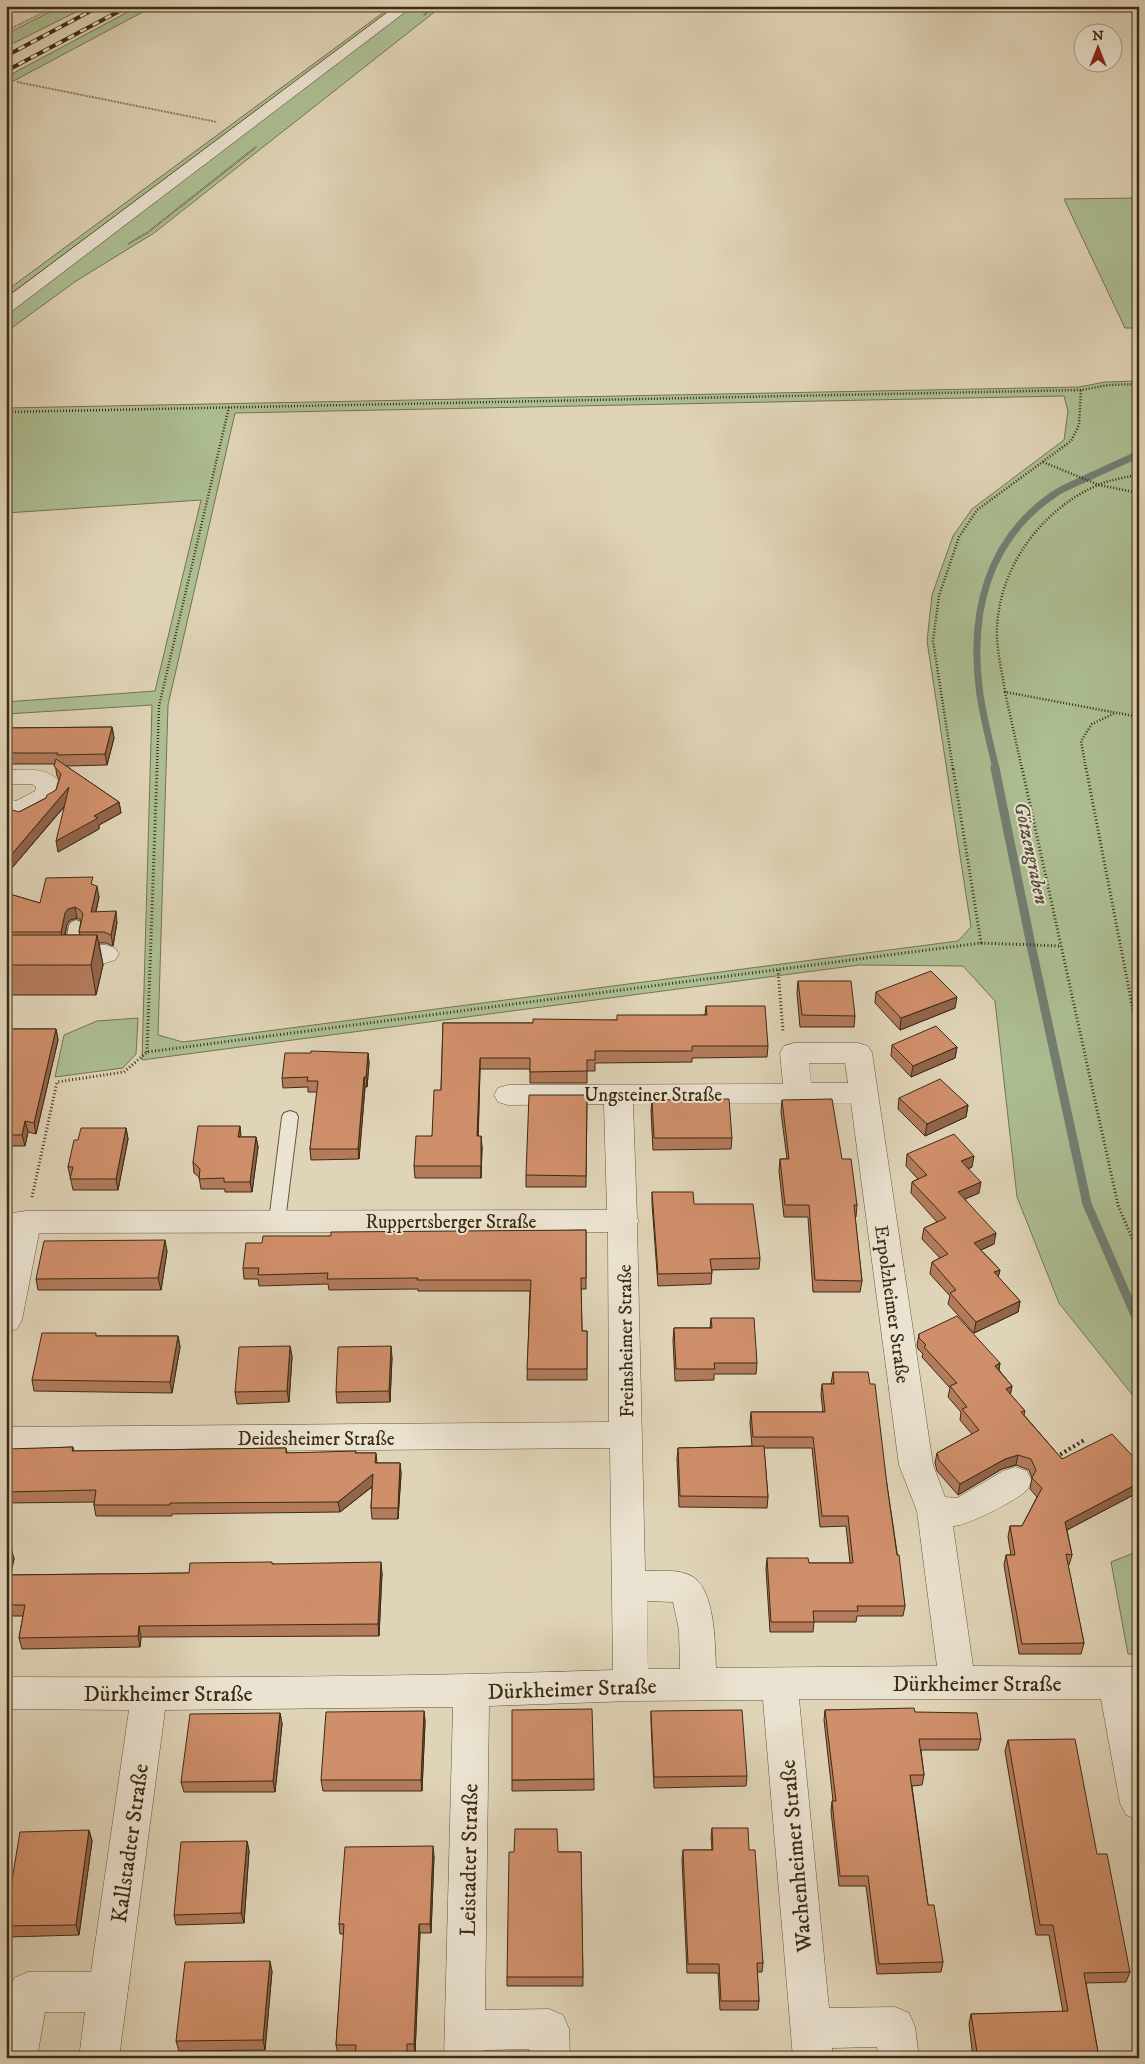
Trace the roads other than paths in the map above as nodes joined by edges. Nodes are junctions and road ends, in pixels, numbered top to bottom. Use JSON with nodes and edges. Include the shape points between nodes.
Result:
{"nodes":[{"id":1,"x":406,"y":6,"type":"edge"},
{"id":2,"x":6,"y":307,"type":"edge"},
{"id":3,"x":6,"y":778,"type":"edge"},
{"id":4,"x":6,"y":805,"type":"edge"},
{"id":5,"x":76,"y":925,"type":"dead end"},
{"id":6,"x":6,"y":954,"type":"edge"},
{"id":7,"x":70,"y":954,"type":"junction"},
{"id":8,"x":106,"y":954,"type":"dead end"},
{"id":9,"x":798,"y":1093,"type":"junction"},
{"id":10,"x":864,"y":1093,"type":"junction"},
{"id":11,"x":618,"y":1094,"type":"junction"},
{"id":12,"x":508,"y":1095,"type":"dead end"},
{"id":13,"x":290,"y":1117,"type":"dead end"},
{"id":14,"x":13,"y":1218,"type":"edge"},
{"id":15,"x":624,"y":1220,"type":"junction"},
{"id":16,"x":278,"y":1221,"type":"junction"},
{"id":17,"x":6,"y":1320,"type":"edge"},
{"id":18,"x":626,"y":1435,"type":"junction"},
{"id":19,"x":6,"y":1440,"type":"edge"},
{"id":20,"x":1015,"y":1481,"type":"road end"},
{"id":21,"x":934,"y":1511,"type":"junction"},
{"id":22,"x":628,"y":1587,"type":"junction"},
{"id":23,"x":957,"y":1682,"type":"junction"},
{"id":24,"x":1127,"y":1683,"type":"edge"},
{"id":25,"x":780,"y":1684,"type":"junction"},
{"id":26,"x":631,"y":1685,"type":"junction"},
{"id":27,"x":698,"y":1685,"type":"junction"},
{"id":28,"x":471,"y":1691,"type":"junction"},
{"id":29,"x":6,"y":1693,"type":"edge"},
{"id":30,"x":149,"y":1694,"type":"junction"},
{"id":31,"x":1132,"y":1729,"type":"edge"},
{"id":32,"x":1139,"y":1803,"type":"edge"},
{"id":33,"x":108,"y":1992,"type":"junction"},
{"id":34,"x":812,"y":2043,"type":"edge"},
{"id":35,"x":464,"y":2044,"type":"edge"},
{"id":36,"x":17,"y":2058,"type":"edge"},
{"id":37,"x":99,"y":2058,"type":"edge"},
{"id":38,"x":550,"y":2058,"type":"edge"},
{"id":39,"x":899,"y":2058,"type":"edge"}],
"edges":[{"from":1,"to":2,"type":"street"},
{"from":3,"to":4,"type":"street","via":[[37,778],[49,784],[47,795],[14,811]]},
{"from":5,"to":7,"type":"lane"},
{"from":6,"to":7,"type":"street"},
{"from":7,"to":8,"type":"street"},
{"from":9,"to":10,"type":"street","name":"Ungsteiner Straße"},
{"from":9,"to":10,"type":"street","via":[[794,1053],[858,1052]]},
{"from":9,"to":11,"type":"street","name":"Ungsteiner Straße"},
{"from":10,"to":21,"type":"street","name":"Erpolzheimer Straße","via":[[916,1465]]},
{"from":11,"to":12,"type":"street","name":"Ungsteiner Straße"},
{"from":11,"to":15,"type":"street","name":"Freinsheimer Straße"},
{"from":13,"to":16,"type":"lane"},
{"from":14,"to":16,"type":"street","name":"Ruppertsberger Straße"},
{"from":14,"to":17,"type":"street"},
{"from":15,"to":16,"type":"street","name":"Ruppertsberger Straße"},
{"from":15,"to":18,"type":"street","name":"Freinsheimer Straße"},
{"from":18,"to":19,"type":"street","name":"Deidesheimer Straße"},
{"from":18,"to":22,"type":"street","name":"Freinsheimer Straße"},
{"from":20,"to":21,"type":"street","via":[[961,1512]]},
{"from":21,"to":23,"type":"street","name":"Erpolzheimer Straße"},
{"from":22,"to":26,"type":"street","name":"Freinsheimer Straße"},
{"from":22,"to":27,"type":"street","via":[[680,1587],[689,1594],[694,1607]]},
{"from":23,"to":24,"type":"street","name":"Dürkheimer Straße"},
{"from":23,"to":25,"type":"street","name":"Dürkheimer Straße"},
{"from":24,"to":31,"type":"street"},
{"from":25,"to":27,"type":"street","name":"Dürkheimer Straße"},
{"from":25,"to":34,"type":"street","name":"Wachenheimer Straße"},
{"from":26,"to":27,"type":"street","name":"Dürkheimer Straße"},
{"from":26,"to":28,"type":"street","name":"Dürkheimer Straße"},
{"from":28,"to":30,"type":"street","name":"Dürkheimer Straße"},
{"from":28,"to":35,"type":"street","name":"Leistadter Straße"},
{"from":29,"to":30,"type":"street","name":"Dürkheimer Straße"},
{"from":30,"to":33,"type":"street","name":"Kallstadter Straße"},
{"from":31,"to":32,"type":"street"},
{"from":33,"to":36,"type":"street","via":[[28,1992]]},
{"from":33,"to":37,"type":"street","name":"Kallstadter Straße"},
{"from":34,"to":39,"type":"street","name":"Wachenheimer Straße","via":[[896,2027]]},
{"from":35,"to":38,"type":"street","name":"Leistadter Straße","via":[[549,2029]]}]}
